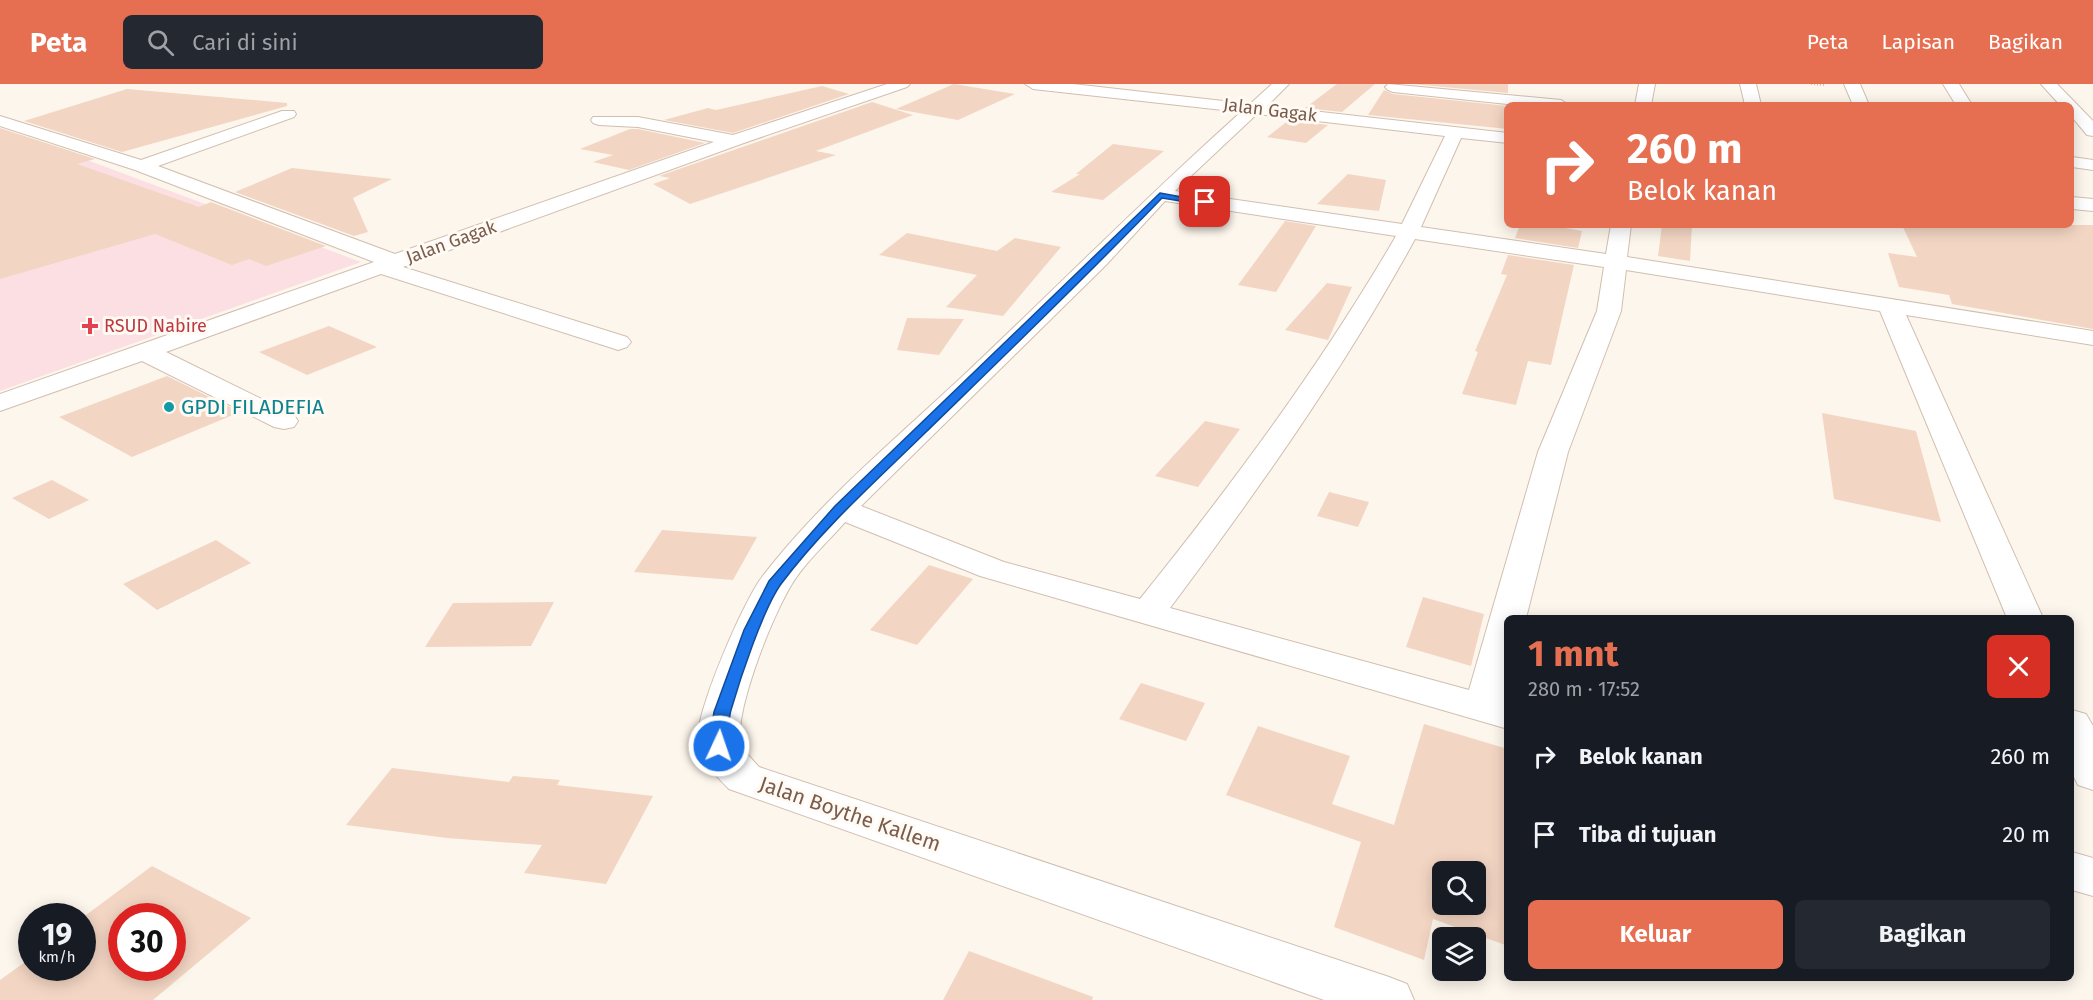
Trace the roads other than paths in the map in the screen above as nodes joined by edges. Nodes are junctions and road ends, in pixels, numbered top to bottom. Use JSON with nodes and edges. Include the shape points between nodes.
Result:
{"nodes":[{"id":1,"x":902,"y":84,"type":"edge"},
{"id":2,"x":1033,"y":84,"type":"edge"},
{"id":3,"x":1281,"y":84,"type":"edge"},
{"id":4,"x":1550,"y":84,"type":"edge"},
{"id":5,"x":1647,"y":84,"type":"edge"},
{"id":6,"x":1748,"y":84,"type":"edge"},
{"id":7,"x":1852,"y":84,"type":"edge"},
{"id":8,"x":1951,"y":84,"type":"edge"},
{"id":9,"x":2049,"y":84,"type":"edge"},
{"id":10,"x":1393,"y":87,"type":"dead end"},
{"id":11,"x":1449,"y":88,"type":"edge"},
{"id":12,"x":1537,"y":102,"type":"edge"},
{"id":13,"x":1543,"y":102,"type":"edge"},
{"id":14,"x":1644,"y":102,"type":"edge"},
{"id":15,"x":1752,"y":102,"type":"edge"},
{"id":16,"x":1860,"y":102,"type":"edge"},
{"id":17,"x":1962,"y":102,"type":"edge"},
{"id":18,"x":2066,"y":102,"type":"edge"},
{"id":19,"x":1252,"y":108,"type":"junction"},
{"id":20,"x":2074,"y":110,"type":"edge"},
{"id":21,"x":288,"y":114,"type":"dead end"},
{"id":22,"x":599,"y":120,"type":"dead end"},
{"id":23,"x":0,"y":121,"type":"edge"},
{"id":24,"x":2093,"y":131,"type":"edge"},
{"id":25,"x":1455,"y":132,"type":"junction"},
{"id":26,"x":1504,"y":138,"type":"edge"},
{"id":27,"x":735,"y":140,"type":"junction"},
{"id":28,"x":2074,"y":162,"type":"edge"},
{"id":29,"x":2093,"y":165,"type":"edge"},
{"id":30,"x":141,"y":166,"type":"junction"},
{"id":31,"x":1160,"y":195,"type":"junction"},
{"id":32,"x":2074,"y":202,"type":"edge"},
{"id":33,"x":2093,"y":205,"type":"edge"},
{"id":34,"x":1621,"y":228,"type":"edge"},
{"id":35,"x":1408,"y":233,"type":"junction"},
{"id":36,"x":1615,"y":262,"type":"junction"},
{"id":37,"x":388,"y":264,"type":"junction"},
{"id":38,"x":1889,"y":305,"type":"junction"},
{"id":39,"x":2093,"y":338,"type":"edge"},
{"id":40,"x":618,"y":342,"type":"dead end"},
{"id":41,"x":145,"y":352,"type":"junction"},
{"id":42,"x":0,"y":403,"type":"edge"},
{"id":43,"x":284,"y":421,"type":"dead end"},
{"id":44,"x":840,"y":509,"type":"junction"},
{"id":45,"x":1147,"y":614,"type":"junction"},
{"id":46,"x":1516,"y":615,"type":"edge"},
{"id":47,"x":2024,"y":615,"type":"edge"},
{"id":48,"x":1504,"y":671,"type":"edge"},
{"id":49,"x":1495,"y":711,"type":"edge"},
{"id":50,"x":2074,"y":729,"type":"edge"},
{"id":51,"x":2093,"y":774,"type":"edge"},
{"id":52,"x":2074,"y":872,"type":"edge"},
{"id":53,"x":2093,"y":877,"type":"edge"},
{"id":54,"x":1389,"y":1000,"type":"edge"}],
"edges":[{"from":1,"to":27,"type":"street","name":"Jalan Gagak"},
{"from":2,"to":19,"type":"street","name":"Jalan Gagak"},
{"from":3,"to":19,"type":"street","name":"Jalan Boythe Kallem"},
{"from":4,"to":13,"type":"street"},
{"from":5,"to":14,"type":"street"},
{"from":6,"to":15,"type":"street"},
{"from":7,"to":16,"type":"street"},
{"from":8,"to":17,"type":"street"},
{"from":9,"to":18,"type":"street"},
{"from":10,"to":11,"type":"street"},
{"from":11,"to":12,"type":"street"},
{"from":19,"to":25,"type":"street","name":"Jalan Gagak"},
{"from":19,"to":31,"type":"street","name":"Jalan Boythe Kallem"},
{"from":20,"to":24,"type":"street"},
{"from":21,"to":30,"type":"street"},
{"from":22,"to":27,"type":"street","via":[[638,122]]},
{"from":23,"to":30,"type":"street"},
{"from":25,"to":26,"type":"street","name":"Jalan Gagak"},
{"from":25,"to":35,"type":"street"},
{"from":27,"to":37,"type":"street","name":"Jalan Gagak"},
{"from":28,"to":29,"type":"street"},
{"from":30,"to":37,"type":"street"},
{"from":31,"to":35,"type":"street"},
{"from":31,"to":44,"type":"street","name":"Jalan Boythe Kallem"},
{"from":32,"to":33,"type":"street"},
{"from":34,"to":36,"type":"street"},
{"from":35,"to":36,"type":"street"},
{"from":35,"to":45,"type":"street","via":[[1255,475]]},
{"from":36,"to":38,"type":"street"},
{"from":36,"to":46,"type":"street","via":[[1609,311],[1553,452]]},
{"from":37,"to":40,"type":"street"},
{"from":37,"to":41,"type":"street","name":"Jalan Gagak"},
{"from":38,"to":39,"type":"street"},
{"from":38,"to":47,"type":"street"},
{"from":41,"to":42,"type":"street","name":"Jalan Gagak"},
{"from":41,"to":43,"type":"street"},
{"from":44,"to":45,"type":"street","via":[[992,569]]},
{"from":44,"to":54,"type":"street","name":"Jalan Boythe Kallem","via":[[774,584],[752,630],[722,712],[719,746],[728,763],[744,778]]},
{"from":45,"to":49,"type":"street"},
{"from":48,"to":49,"type":"street"},
{"from":50,"to":51,"type":"street"},
{"from":52,"to":53,"type":"street"}]}
